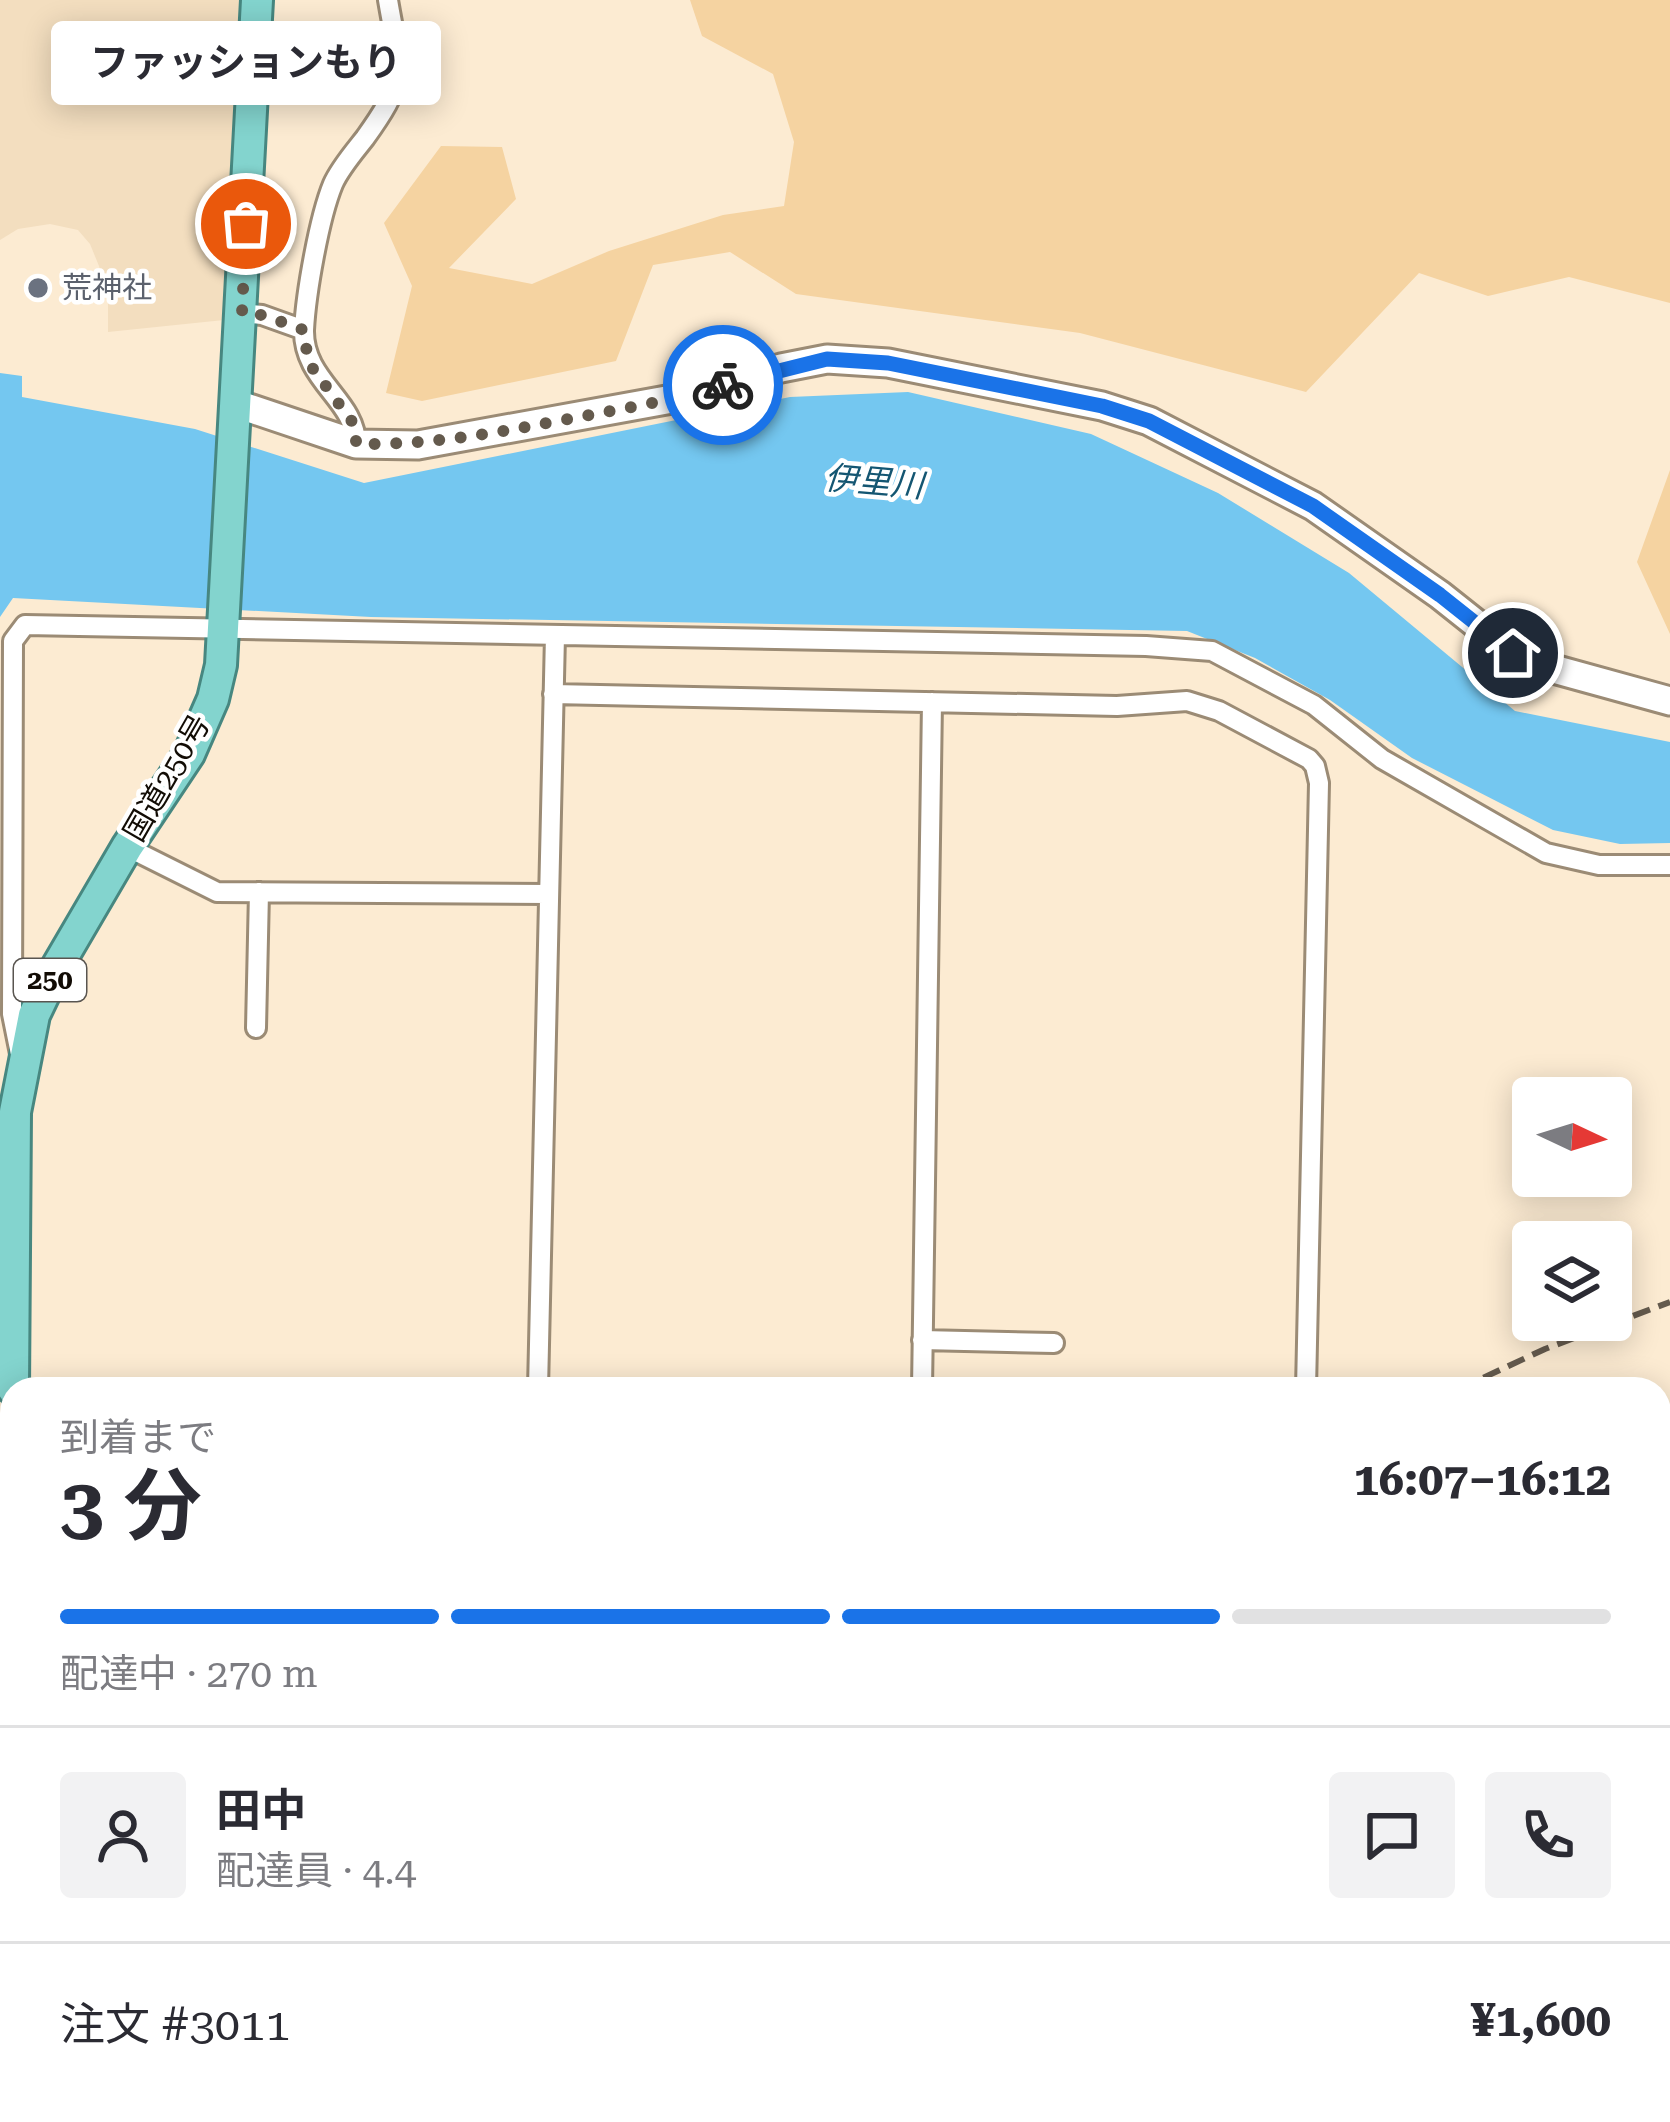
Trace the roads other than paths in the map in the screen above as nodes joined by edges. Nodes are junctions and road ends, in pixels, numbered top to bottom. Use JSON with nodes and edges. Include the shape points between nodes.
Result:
{"nodes":[{"id":1,"x":256,"y":0,"type":"edge"},
{"id":2,"x":388,"y":0,"type":"edge"},
{"id":3,"x":242,"y":313,"type":"junction"},
{"id":4,"x":304,"y":330,"type":"junction"},
{"id":5,"x":236,"y":414,"type":"junction"},
{"id":6,"x":356,"y":444,"type":"junction"},
{"id":7,"x":226,"y":620,"type":"junction"},
{"id":8,"x":555,"y":635,"type":"junction"},
{"id":9,"x":553,"y":694,"type":"junction"},
{"id":10,"x":1670,"y":701,"type":"edge"},
{"id":11,"x":932,"y":702,"type":"junction"},
{"id":12,"x":127,"y":847,"type":"junction"},
{"id":13,"x":1670,"y":865,"type":"edge"},
{"id":14,"x":259,"y":892,"type":"junction"},
{"id":15,"x":548,"y":894,"type":"junction"},
{"id":16,"x":256,"y":1028,"type":"dead end"},
{"id":17,"x":22,"y":1063,"type":"junction"},
{"id":18,"x":922,"y":1340,"type":"junction"},
{"id":19,"x":1054,"y":1342,"type":"dead end"},
{"id":20,"x":13,"y":1377,"type":"edge"},
{"id":21,"x":538,"y":1377,"type":"edge"},
{"id":22,"x":922,"y":1377,"type":"edge"},
{"id":23,"x":1306,"y":1377,"type":"edge"}],
"edges":[{"from":1,"to":3,"type":"highway","name":"国道250号","number":"250"},
{"from":2,"to":4,"type":"street","via":[[400,68],[393,99],[334,180]]},
{"from":3,"to":4,"type":"street"},
{"from":3,"to":5,"type":"highway","name":"国道250号","number":"250"},
{"from":4,"to":6,"type":"street","via":[[308,362],[356,427]]},
{"from":5,"to":6,"type":"main road"},
{"from":5,"to":7,"type":"highway","name":"国道250号","number":"250"},
{"from":6,"to":10,"type":"main road","via":[[497,433],[827,359],[888,363],[1149,421],[1313,506],[1513,653]]},
{"from":7,"to":8,"type":"street"},
{"from":7,"to":12,"type":"highway","name":"国道250号","number":"250","via":[[213,699],[189,754]]},
{"from":7,"to":17,"type":"street","via":[[25,625],[13,641],[12,1014]]},
{"from":8,"to":9,"type":"street"},
{"from":8,"to":13,"type":"street","via":[[1212,651],[1314,705],[1382,759],[1546,853],[1599,865]]},
{"from":9,"to":11,"type":"street"},
{"from":9,"to":15,"type":"street"},
{"from":11,"to":18,"type":"street"},
{"from":11,"to":23,"type":"street","via":[[1186,701],[1316,766]]},
{"from":12,"to":14,"type":"street","via":[[218,892]]},
{"from":12,"to":17,"type":"highway","name":"国道250号","number":"250","via":[[58,965]]},
{"from":14,"to":15,"type":"street"},
{"from":14,"to":16,"type":"street"},
{"from":15,"to":21,"type":"street"},
{"from":17,"to":20,"type":"highway","name":"国道250号","number":"250"},
{"from":18,"to":19,"type":"street"},
{"from":18,"to":22,"type":"street"}]}
